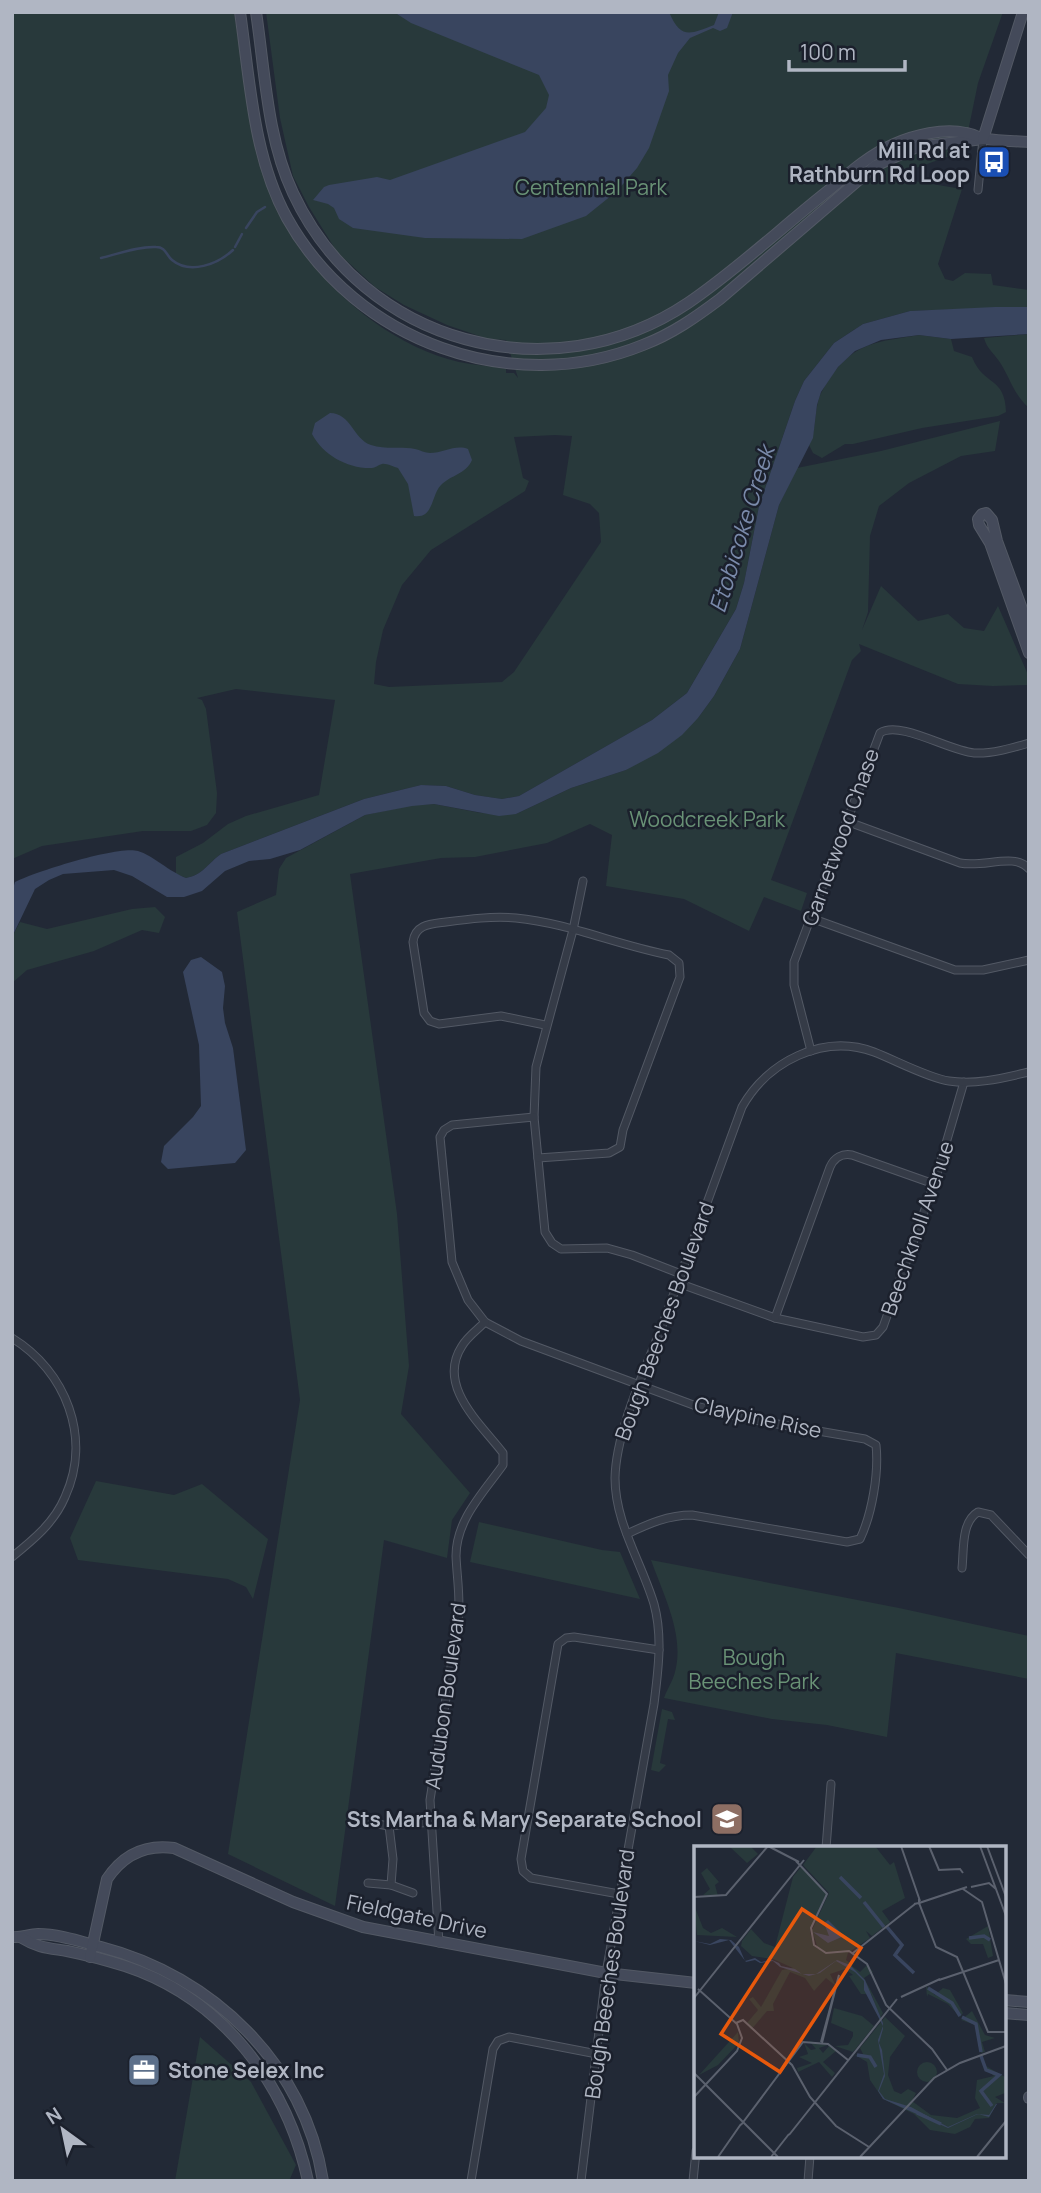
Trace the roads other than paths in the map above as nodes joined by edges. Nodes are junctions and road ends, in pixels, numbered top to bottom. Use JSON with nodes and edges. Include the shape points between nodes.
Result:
{"nodes":[{"id":1,"x":240,"y":12,"type":"edge"},
{"id":2,"x":256,"y":12,"type":"edge"},
{"id":3,"x":1023,"y":12,"type":"edge"},
{"id":4,"x":984,"y":139,"type":"junction"},
{"id":5,"x":1029,"y":142,"type":"edge"},
{"id":6,"x":978,"y":190,"type":"dead end"},
{"id":7,"x":1029,"y":628,"type":"edge"},
{"id":8,"x":1029,"y":653,"type":"edge"},
{"id":9,"x":1029,"y":743,"type":"edge"},
{"id":10,"x":846,"y":821,"type":"junction"},
{"id":11,"x":1029,"y":869,"type":"edge"},
{"id":12,"x":583,"y":881,"type":"dead end"},
{"id":13,"x":811,"y":918,"type":"junction"},
{"id":14,"x":573,"y":930,"type":"junction"},
{"id":15,"x":1029,"y":960,"type":"edge"},
{"id":16,"x":545,"y":1025,"type":"junction"},
{"id":17,"x":811,"y":1051,"type":"junction"},
{"id":18,"x":1029,"y":1072,"type":"edge"},
{"id":19,"x":964,"y":1082,"type":"junction"},
{"id":20,"x":534,"y":1117,"type":"junction"},
{"id":21,"x":538,"y":1158,"type":"junction"},
{"id":22,"x":934,"y":1184,"type":"junction"},
{"id":23,"x":681,"y":1274,"type":"junction"},
{"id":24,"x":678,"y":1283,"type":"junction"},
{"id":25,"x":775,"y":1318,"type":"junction"},
{"id":26,"x":485,"y":1322,"type":"junction"},
{"id":27,"x":12,"y":1338,"type":"edge"},
{"id":28,"x":639,"y":1385,"type":"junction"},
{"id":29,"x":626,"y":1534,"type":"junction"},
{"id":30,"x":1029,"y":1555,"type":"edge"},
{"id":31,"x":12,"y":1557,"type":"edge"},
{"id":32,"x":962,"y":1568,"type":"dead end"},
{"id":33,"x":659,"y":1650,"type":"junction"},
{"id":34,"x":831,"y":1784,"type":"dead end"},
{"id":35,"x":431,"y":1822,"type":"junction"},
{"id":36,"x":371,"y":1823,"type":"dead end"},
{"id":37,"x":389,"y":1826,"type":"junction"},
{"id":38,"x":826,"y":1846,"type":"edge"},
{"id":39,"x":368,"y":1883,"type":"dead end"},
{"id":40,"x":391,"y":1885,"type":"junction"},
{"id":41,"x":413,"y":1893,"type":"dead end"},
{"id":42,"x":619,"y":1894,"type":"junction"},
{"id":43,"x":17,"y":1937,"type":"edge"},
{"id":44,"x":439,"y":1943,"type":"junction"},
{"id":45,"x":92,"y":1944,"type":"junction"},
{"id":46,"x":90,"y":1956,"type":"junction"},
{"id":47,"x":606,"y":1973,"type":"junction"},
{"id":48,"x":694,"y":1983,"type":"edge"},
{"id":49,"x":1006,"y":2000,"type":"edge"},
{"id":50,"x":1029,"y":2002,"type":"edge"},
{"id":51,"x":1006,"y":2013,"type":"edge"},
{"id":52,"x":1029,"y":2015,"type":"edge"},
{"id":53,"x":597,"y":2054,"type":"junction"},
{"id":54,"x":695,"y":2158,"type":"edge"},
{"id":55,"x":810,"y":2158,"type":"edge"},
{"id":56,"x":309,"y":2181,"type":"edge"},
{"id":57,"x":323,"y":2181,"type":"edge"},
{"id":58,"x":471,"y":2181,"type":"edge"},
{"id":59,"x":581,"y":2181,"type":"edge"},
{"id":60,"x":693,"y":2181,"type":"edge"},
{"id":61,"x":808,"y":2181,"type":"edge"}],
"edges":[{"from":1,"to":4,"type":"street","via":[[262,154],[298,236],[333,279],[382,320],[432,346],[491,362],[530,366],[579,363],[664,336],[720,299],[875,166],[917,147]]},
{"from":2,"to":4,"type":"street","via":[[277,150],[313,230],[351,275],[390,305],[438,330],[495,346],[575,347],[634,331],[688,303],[881,150],[934,133],[965,132]]},
{"from":3,"to":4,"type":"street"},
{"from":4,"to":5,"type":"street"},
{"from":4,"to":6,"type":"street"},
{"from":7,"to":8,"type":"street","via":[[991,518],[982,514],[979,525],[990,543]]},
{"from":9,"to":10,"type":"street","name":"Garnetwood Chase","via":[[977,753],[886,730],[877,737]]},
{"from":10,"to":11,"type":"street","via":[[960,863],[1015,860]]},
{"from":10,"to":13,"type":"street","name":"Garnetwood Chase"},
{"from":12,"to":14,"type":"street"},
{"from":13,"to":15,"type":"street","via":[[955,970],[982,970]]},
{"from":13,"to":17,"type":"street","name":"Garnetwood Chase","via":[[796,955],[793,978]]},
{"from":14,"to":16,"type":"street"},
{"from":14,"to":16,"type":"street","via":[[526,919],[487,918],[426,925],[414,936],[423,1010],[430,1021],[439,1024],[501,1016]]},
{"from":14,"to":21,"type":"street","via":[[671,956],[681,973],[620,1147],[609,1153]]},
{"from":16,"to":20,"type":"street","via":[[536,1067]]},
{"from":17,"to":19,"type":"street","name":"Bough Beeches Boulevard","via":[[841,1046],[863,1049],[947,1081]]},
{"from":17,"to":23,"type":"street","name":"Bough Beeches Boulevard","via":[[774,1069],[746,1099]]},
{"from":18,"to":19,"type":"street","name":"Bough Beeches Boulevard"},
{"from":19,"to":22,"type":"street","name":"Beechknoll Avenue"},
{"from":20,"to":21,"type":"street"},
{"from":20,"to":26,"type":"street","name":"Claypine Rise","via":[[452,1125],[440,1137],[452,1262],[468,1300]]},
{"from":21,"to":23,"type":"street","via":[[545,1228],[552,1243],[564,1250],[615,1250]]},
{"from":22,"to":25,"type":"street","name":"Beechknoll Avenue","via":[[877,1333],[863,1337]]},
{"from":22,"to":25,"type":"street","via":[[852,1155],[835,1159]]},
{"from":23,"to":24,"type":"street","name":"Bough Beeches Boulevard"},
{"from":24,"to":25,"type":"street","name":"Beechknoll Avenue"},
{"from":24,"to":28,"type":"street","name":"Bough Beeches Boulevard"},
{"from":26,"to":28,"type":"street","name":"Claypine Rise","via":[[521,1341]]},
{"from":26,"to":35,"type":"street","name":"Audubon Boulevard","via":[[459,1350],[454,1380],[505,1459],[469,1510],[457,1545],[460,1611],[431,1786]]},
{"from":27,"to":31,"type":"street","via":[[33,1353],[60,1386],[74,1422],[76,1448],[66,1497],[41,1534]]},
{"from":28,"to":29,"type":"street","name":"Bough Beeches Boulevard","via":[[616,1470],[617,1503]]},
{"from":28,"to":29,"type":"street","name":"Claypine Rise","via":[[719,1413],[866,1439],[876,1445],[878,1463],[860,1539],[847,1542],[692,1515],[668,1517]]},
{"from":29,"to":33,"type":"street","name":"Bough Beeches Boulevard","via":[[654,1606]]},
{"from":30,"to":32,"type":"street","via":[[991,1515],[981,1512],[968,1523]]},
{"from":33,"to":42,"type":"street","name":"Bough Beeches Boulevard","via":[[654,1704]]},
{"from":33,"to":42,"type":"street","via":[[572,1637],[558,1644],[521,1859],[523,1871],[531,1878]]},
{"from":34,"to":38,"type":"street"},
{"from":35,"to":37,"type":"street"},
{"from":35,"to":44,"type":"street","name":"Audubon Boulevard"},
{"from":36,"to":37,"type":"street"},
{"from":37,"to":40,"type":"street"},
{"from":39,"to":40,"type":"street"},
{"from":40,"to":41,"type":"street"},
{"from":42,"to":47,"type":"street","name":"Bough Beeches Boulevard"},
{"from":43,"to":45,"type":"street","via":[[37,1934]]},
{"from":43,"to":46,"type":"street","via":[[36,1947]]},
{"from":44,"to":45,"type":"street","name":"Fieldgate Drive","via":[[334,1918],[162,1846],[140,1850],[114,1868],[104,1887]]},
{"from":44,"to":47,"type":"street","name":"Fieldgate Drive"},
{"from":45,"to":46,"type":"street","name":"Fieldgate Drive"},
{"from":45,"to":57,"type":"street","via":[[158,1967],[213,1999],[237,2020],[271,2057],[300,2106]]},
{"from":46,"to":56,"type":"street","via":[[169,1987],[225,2028],[273,2085],[295,2133]]},
{"from":47,"to":48,"type":"street","name":"Fieldgate Drive"},
{"from":47,"to":53,"type":"street","name":"Bough Beeches Boulevard"},
{"from":49,"to":50,"type":"street"},
{"from":51,"to":52,"type":"street"},
{"from":53,"to":58,"type":"street","via":[[513,2037],[496,2043]]},
{"from":53,"to":59,"type":"street","name":"Bough Beeches Boulevard"},
{"from":54,"to":60,"type":"street"},
{"from":55,"to":61,"type":"street"}]}
